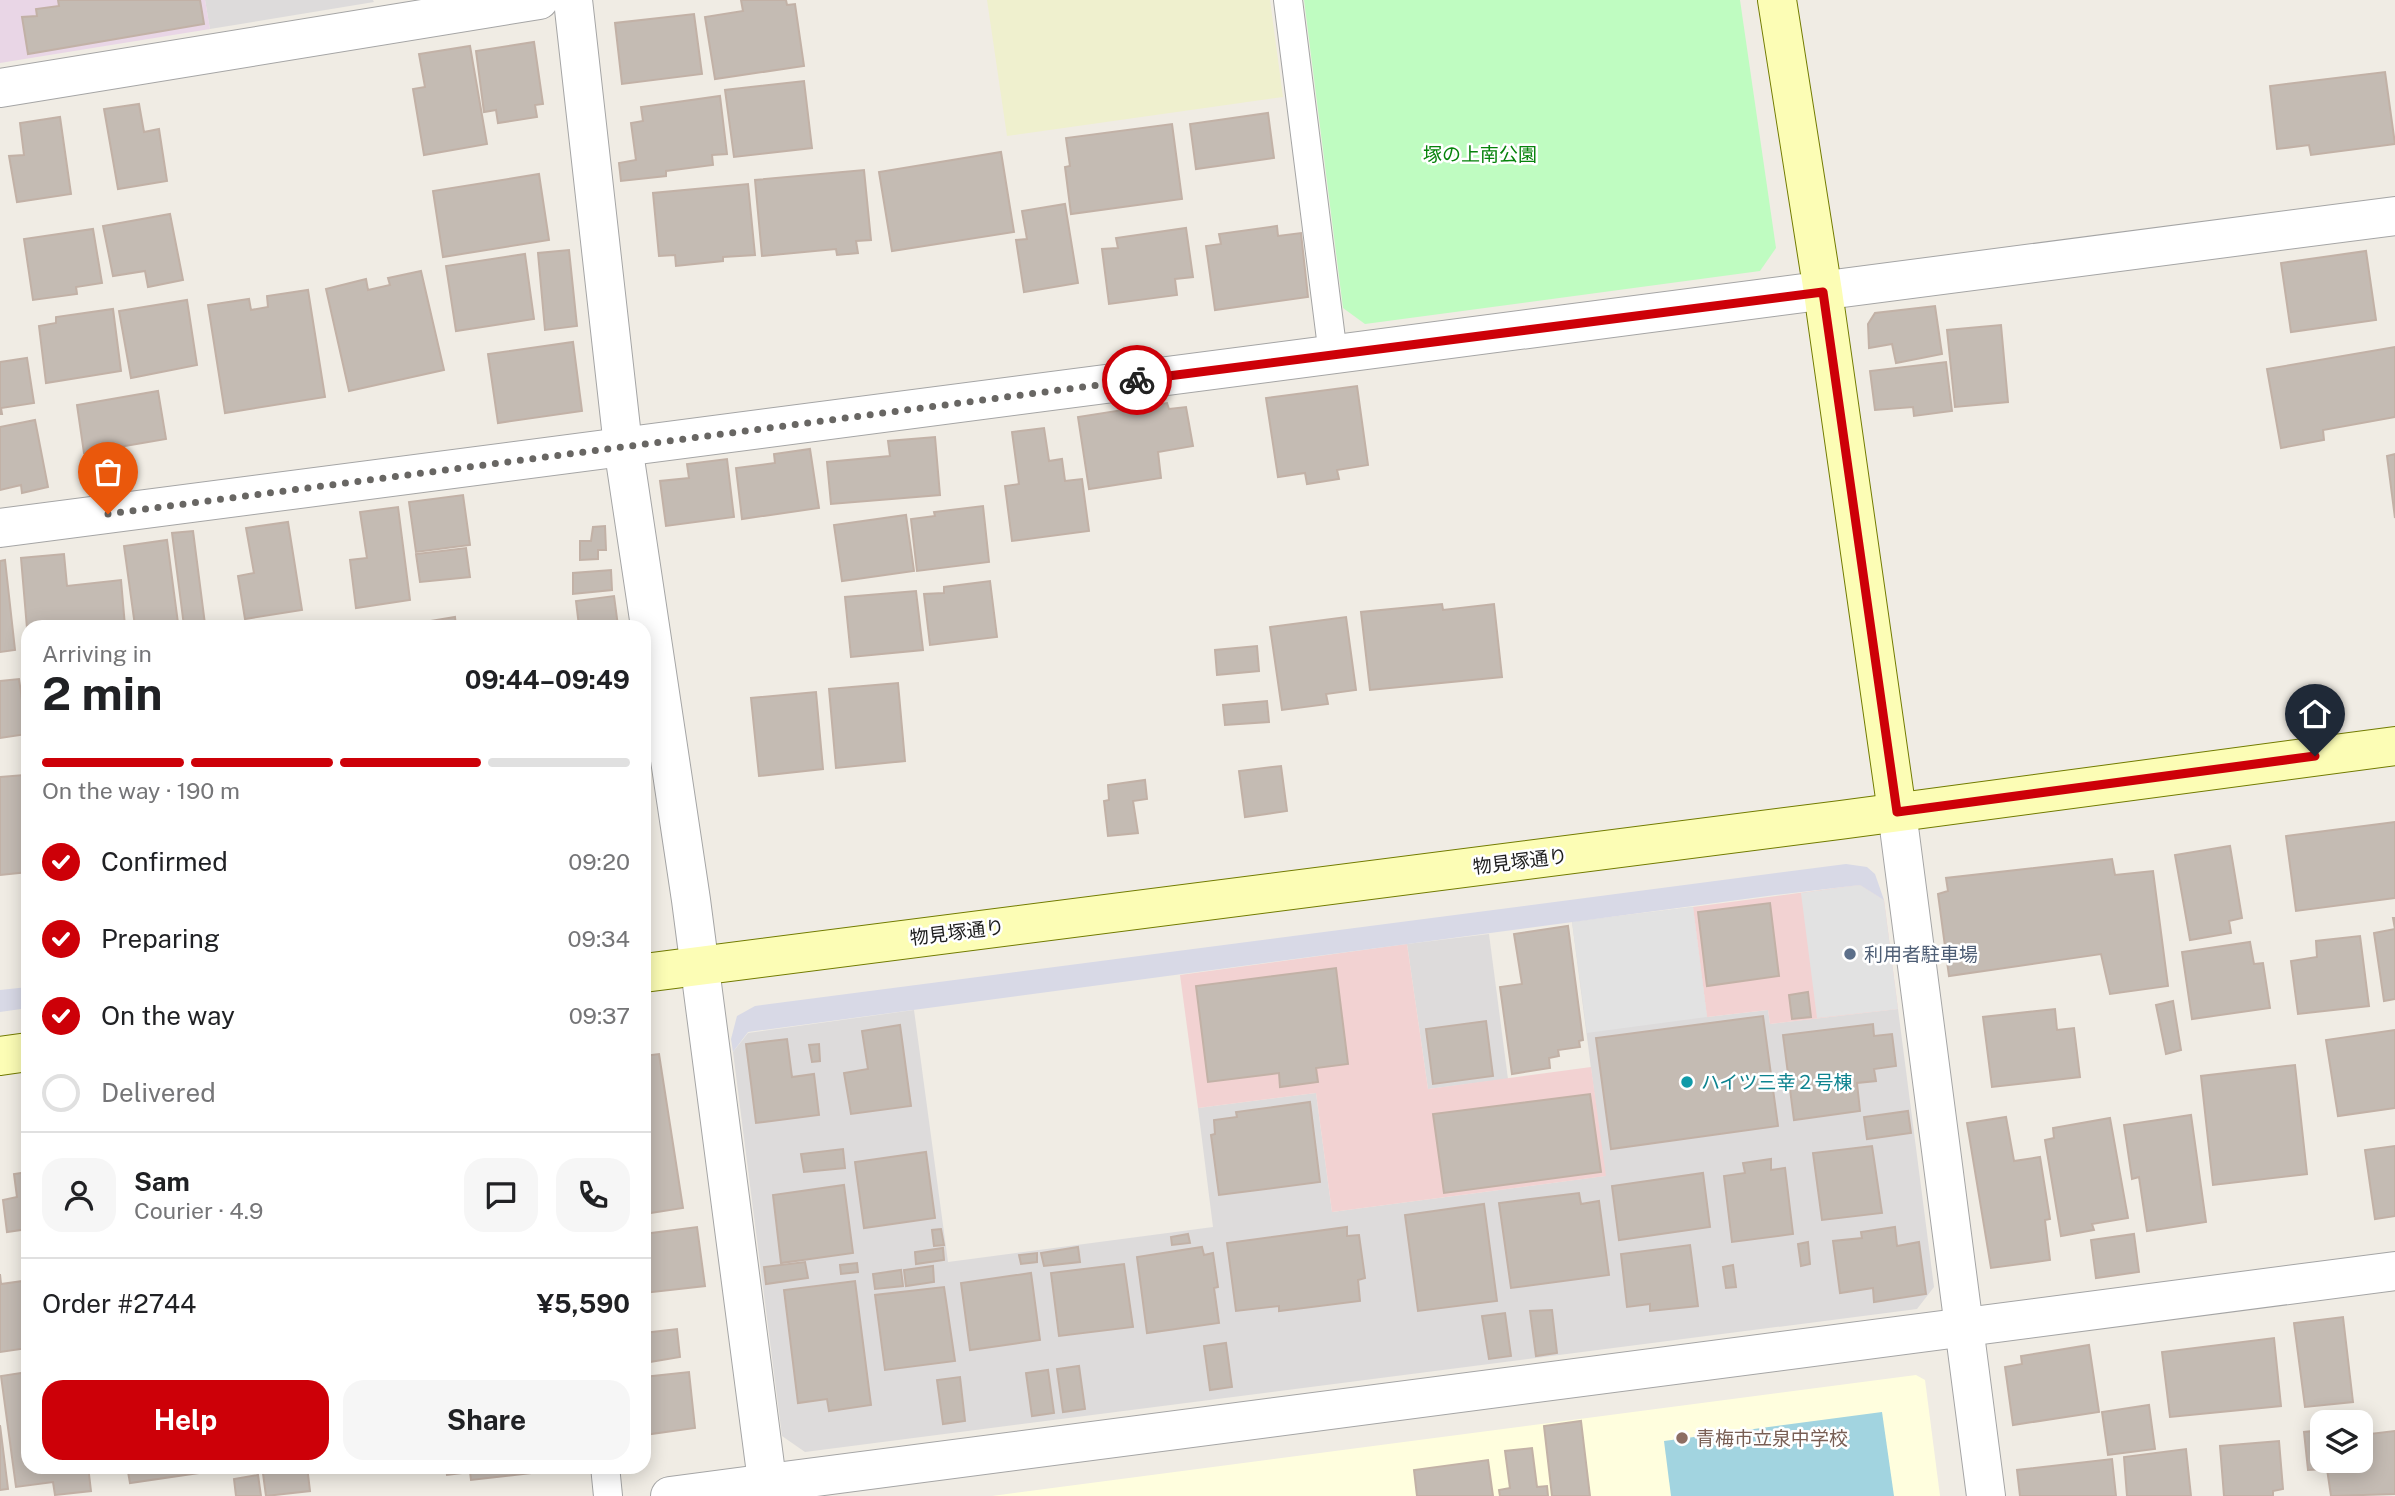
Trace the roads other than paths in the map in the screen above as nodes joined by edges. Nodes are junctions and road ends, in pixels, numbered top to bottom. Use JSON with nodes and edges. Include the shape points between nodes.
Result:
{"nodes":[{"id":1,"x":539,"y":0,"type":"edge"},
{"id":2,"x":573,"y":0,"type":"edge"},
{"id":3,"x":1288,"y":0,"type":"edge"},
{"id":4,"x":1777,"y":0,"type":"edge"},
{"id":5,"x":0,"y":88,"type":"edge"},
{"id":6,"x":2395,"y":216,"type":"edge"},
{"id":7,"x":1823,"y":292,"type":"junction"},
{"id":8,"x":1333,"y":355,"type":"junction"},
{"id":9,"x":623,"y":446,"type":"junction"},
{"id":10,"x":0,"y":528,"type":"edge"},
{"id":11,"x":649,"y":620,"type":"edge"},
{"id":12,"x":651,"y":635,"type":"edge"},
{"id":13,"x":2395,"y":746,"type":"edge"},
{"id":14,"x":1897,"y":812,"type":"junction"},
{"id":15,"x":700,"y":965,"type":"junction"},
{"id":16,"x":651,"y":972,"type":"edge"},
{"id":17,"x":21,"y":1053,"type":"edge"},
{"id":18,"x":0,"y":1056,"type":"edge"},
{"id":19,"x":2395,"y":1271,"type":"edge"},
{"id":20,"x":1964,"y":1327,"type":"junction"},
{"id":21,"x":606,"y":1474,"type":"edge"},
{"id":22,"x":769,"y":1490,"type":"edge"},
{"id":23,"x":608,"y":1496,"type":"edge"},
{"id":24,"x":670,"y":1496,"type":"edge"},
{"id":25,"x":1986,"y":1496,"type":"edge"}],
"edges":[{"from":1,"to":5,"type":"street"},
{"from":2,"to":9,"type":"street"},
{"from":3,"to":8,"type":"lane"},
{"from":4,"to":7,"type":"street"},
{"from":6,"to":7,"type":"street"},
{"from":7,"to":8,"type":"street"},
{"from":7,"to":14,"type":"street"},
{"from":8,"to":9,"type":"street"},
{"from":9,"to":10,"type":"street"},
{"from":9,"to":11,"type":"street"},
{"from":12,"to":15,"type":"street"},
{"from":13,"to":14,"type":"street","name":"物見塚通り"},
{"from":14,"to":15,"type":"street","name":"物見塚通り"},
{"from":14,"to":20,"type":"street"},
{"from":15,"to":16,"type":"street","name":"物見塚通り"},
{"from":15,"to":22,"type":"street"},
{"from":17,"to":18,"type":"street"},
{"from":19,"to":20,"type":"street"},
{"from":20,"to":22,"type":"street"},
{"from":20,"to":25,"type":"street"},
{"from":21,"to":23,"type":"lane"},
{"from":22,"to":24,"type":"street"}]}
